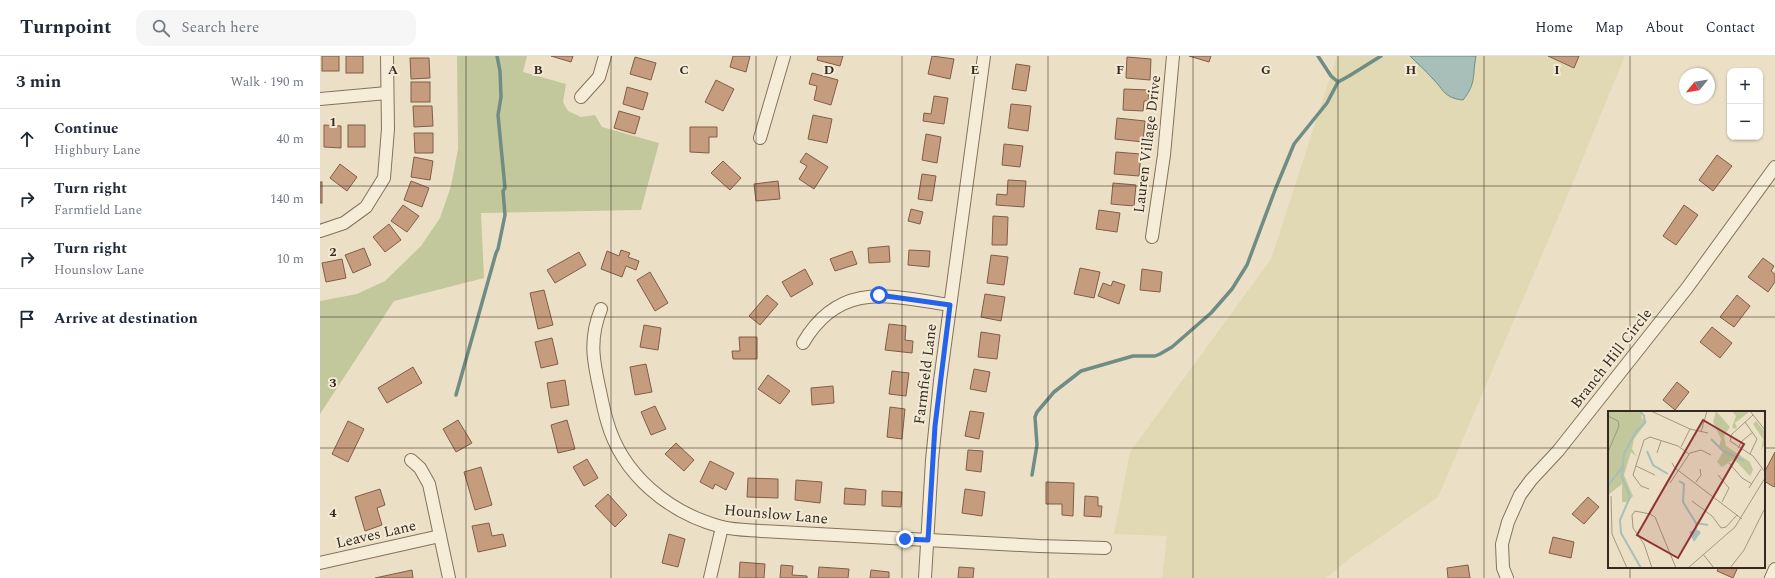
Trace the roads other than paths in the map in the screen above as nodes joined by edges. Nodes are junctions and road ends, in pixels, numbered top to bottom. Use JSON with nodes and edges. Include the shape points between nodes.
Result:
{"nodes":[{"id":1,"x":387,"y":56,"type":"edge"},
{"id":2,"x":605,"y":56,"type":"edge"},
{"id":3,"x":784,"y":56,"type":"edge"},
{"id":4,"x":984,"y":56,"type":"edge"},
{"id":5,"x":1173,"y":56,"type":"edge"},
{"id":6,"x":387,"y":93,"type":"junction"},
{"id":7,"x":581,"y":97,"type":"dead end"},
{"id":8,"x":320,"y":99,"type":"edge"},
{"id":9,"x":760,"y":138,"type":"dead end"},
{"id":10,"x":1775,"y":167,"type":"edge"},
{"id":11,"x":320,"y":231,"type":"edge"},
{"id":12,"x":1152,"y":237,"type":"dead end"},
{"id":13,"x":950,"y":305,"type":"junction"},
{"id":14,"x":601,"y":309,"type":"dead end"},
{"id":15,"x":803,"y":343,"type":"dead end"},
{"id":16,"x":411,"y":460,"type":"dead end"},
{"id":17,"x":722,"y":526,"type":"junction"},
{"id":18,"x":440,"y":536,"type":"junction"},
{"id":19,"x":928,"y":540,"type":"junction"},
{"id":20,"x":1105,"y":548,"type":"dead end"},
{"id":21,"x":320,"y":563,"type":"edge"},
{"id":22,"x":1775,"y":569,"type":"edge"},
{"id":23,"x":449,"y":578,"type":"edge"},
{"id":24,"x":710,"y":578,"type":"edge"},
{"id":25,"x":925,"y":578,"type":"edge"},
{"id":26,"x":1507,"y":578,"type":"edge"},
{"id":27,"x":1771,"y":578,"type":"edge"}],
"edges":[{"from":1,"to":6,"type":"street"},
{"from":2,"to":7,"type":"street","via":[[599,77]]},
{"from":3,"to":9,"type":"street"},
{"from":4,"to":13,"type":"street","name":"Farmfield Lane"},
{"from":5,"to":12,"type":"street","name":"Lauren Village Drive","via":[[1164,155]]},
{"from":6,"to":8,"type":"street"},
{"from":6,"to":11,"type":"street","via":[[388,129],[384,178],[366,206],[344,223]]},
{"from":10,"to":26,"type":"street","name":"Branch Hill Circle","via":[[1687,288],[1520,496],[1508,522],[1502,544]]},
{"from":13,"to":15,"type":"street","via":[[888,295],[852,300],[826,314],[809,332]]},
{"from":13,"to":19,"type":"street","name":"Farmfield Lane","via":[[935,426]]},
{"from":14,"to":17,"type":"street","name":"Hounslow Lane","via":[[592,346],[607,421],[622,454],[646,486],[661,498],[699,520]]},
{"from":16,"to":18,"type":"street","via":[[427,478]]},
{"from":17,"to":19,"type":"street","name":"Hounslow Lane","via":[[761,531]]},
{"from":17,"to":24,"type":"street"},
{"from":18,"to":21,"type":"street","name":"Leaves Lane"},
{"from":18,"to":23,"type":"street"},
{"from":19,"to":20,"type":"street","name":"Hounslow Lane"},
{"from":19,"to":25,"type":"street","name":"Farmfield Lane"},
{"from":22,"to":27,"type":"street"}]}
